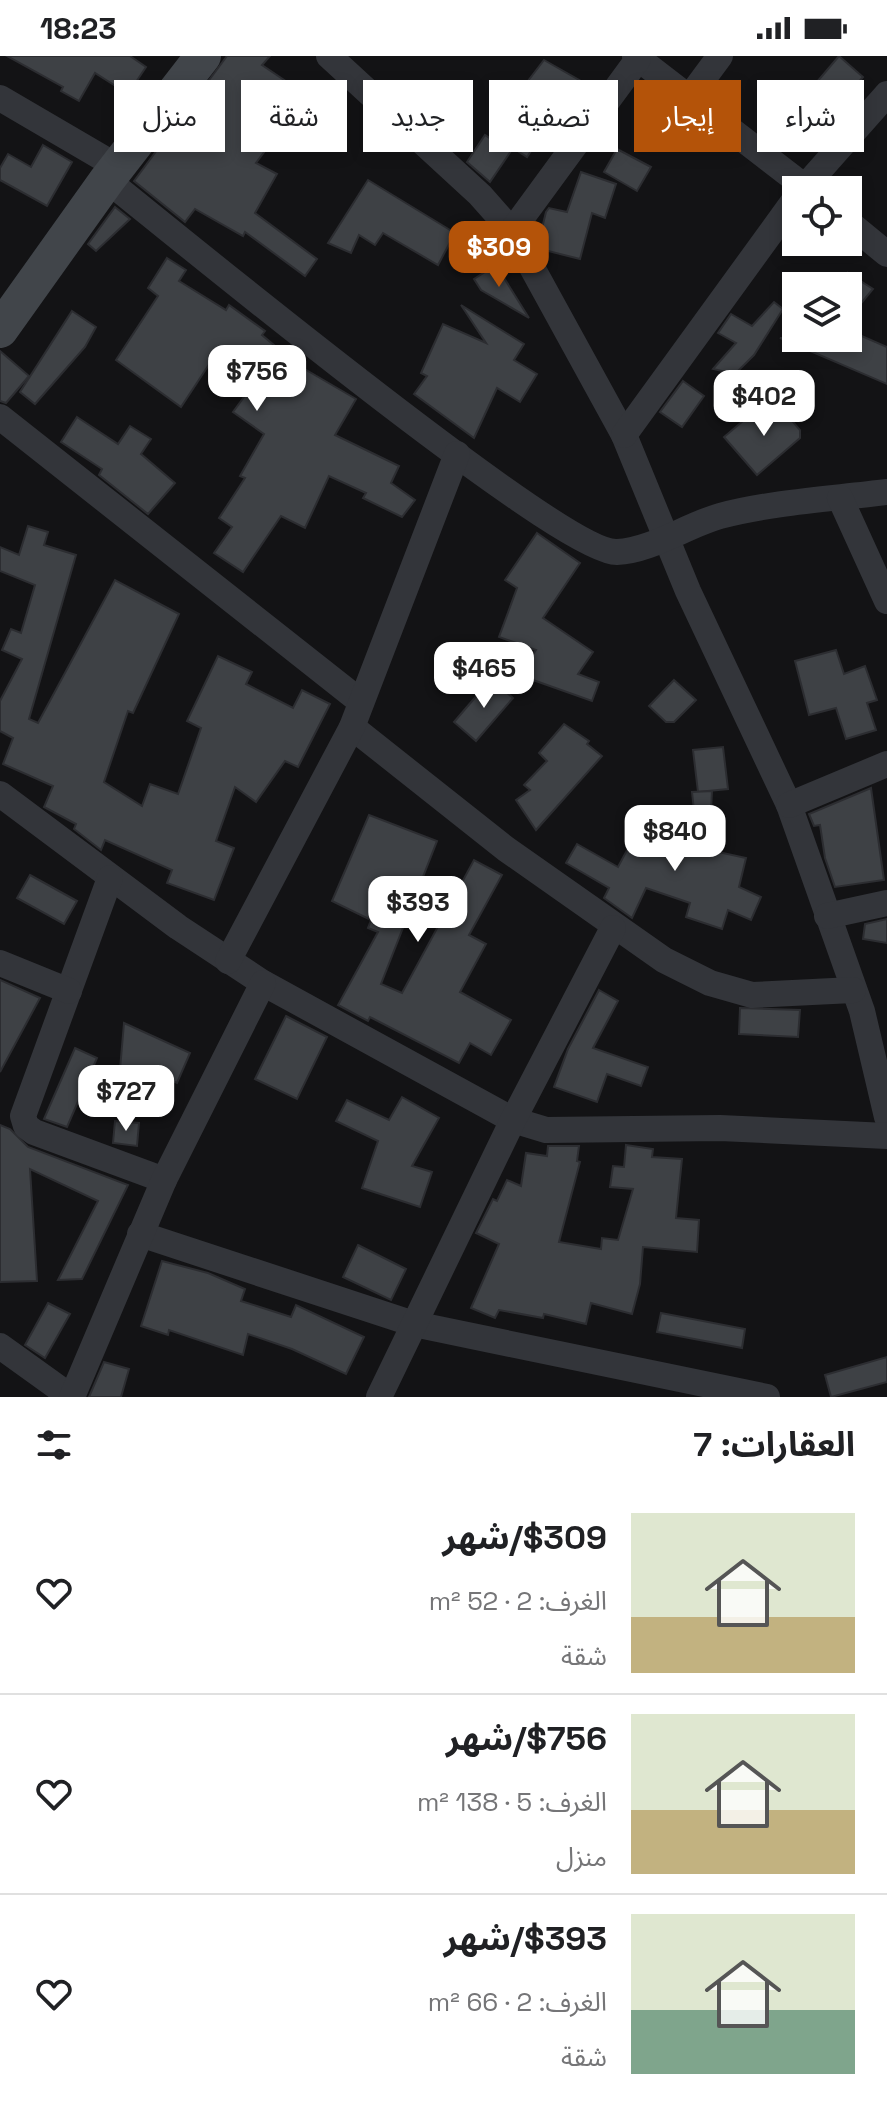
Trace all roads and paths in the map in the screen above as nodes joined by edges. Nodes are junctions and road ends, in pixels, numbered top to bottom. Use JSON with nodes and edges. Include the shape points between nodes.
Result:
{"nodes":[{"id":1,"x":203,"y":56,"type":"edge"},
{"id":2,"x":329,"y":56,"type":"edge"},
{"id":3,"x":720,"y":56,"type":"edge"},
{"id":4,"x":636,"y":57,"type":"edge"},
{"id":5,"x":666,"y":80,"type":"edge"},
{"id":6,"x":702,"y":80,"type":"edge"},
{"id":7,"x":887,"y":94,"type":"edge"},
{"id":8,"x":0,"y":98,"type":"edge"},
{"id":9,"x":741,"y":140,"type":"edge"},
{"id":10,"x":112,"y":174,"type":"junction"},
{"id":11,"x":785,"y":176,"type":"edge"},
{"id":12,"x":816,"y":176,"type":"edge"},
{"id":13,"x":782,"y":220,"type":"edge"},
{"id":14,"x":512,"y":231,"type":"junction"},
{"id":15,"x":862,"y":233,"type":"edge"},
{"id":16,"x":887,"y":254,"type":"edge"},
{"id":17,"x":0,"y":330,"type":"edge"},
{"id":18,"x":0,"y":417,"type":"edge"},
{"id":19,"x":624,"y":435,"type":"junction"},
{"id":20,"x":457,"y":454,"type":"junction"},
{"id":21,"x":887,"y":492,"type":"edge"},
{"id":22,"x":840,"y":498,"type":"junction"},
{"id":23,"x":664,"y":536,"type":"junction"},
{"id":24,"x":887,"y":601,"type":"edge"},
{"id":25,"x":361,"y":702,"type":"junction"},
{"id":26,"x":352,"y":727,"type":"junction"},
{"id":27,"x":887,"y":764,"type":"edge"},
{"id":28,"x":0,"y":794,"type":"edge"},
{"id":29,"x":789,"y":805,"type":"junction"},
{"id":30,"x":110,"y":878,"type":"junction"},
{"id":31,"x":887,"y":903,"type":"edge"},
{"id":32,"x":827,"y":916,"type":"junction"},
{"id":33,"x":613,"y":928,"type":"junction"},
{"id":34,"x":228,"y":961,"type":"junction"},
{"id":35,"x":0,"y":963,"type":"edge"},
{"id":36,"x":263,"y":983,"type":"junction"},
{"id":37,"x":69,"y":991,"type":"junction"},
{"id":38,"x":867,"y":1003,"type":"edge"},
{"id":39,"x":887,"y":1117,"type":"edge"},
{"id":40,"x":513,"y":1120,"type":"junction"},
{"id":41,"x":887,"y":1136,"type":"edge"},
{"id":42,"x":164,"y":1180,"type":"junction"},
{"id":43,"x":140,"y":1234,"type":"junction"},
{"id":44,"x":414,"y":1324,"type":"junction"},
{"id":45,"x":0,"y":1346,"type":"edge"},
{"id":46,"x":664,"y":1387,"type":"edge"},
{"id":47,"x":71,"y":1397,"type":"edge"},
{"id":48,"x":379,"y":1397,"type":"edge"},
{"id":49,"x":767,"y":1397,"type":"edge"}],
"edges":[{"from":1,"to":10,"type":"street"},
{"from":2,"to":14,"type":"street"},
{"from":3,"to":6,"type":"street"},
{"from":4,"to":5,"type":"street"},
{"from":4,"to":14,"type":"street"},
{"from":7,"to":12,"type":"street"},
{"from":8,"to":10,"type":"street"},
{"from":9,"to":11,"type":"street"},
{"from":10,"to":17,"type":"street"},
{"from":10,"to":20,"type":"street"},
{"from":13,"to":19,"type":"street"},
{"from":14,"to":19,"type":"street"},
{"from":15,"to":16,"type":"street"},
{"from":18,"to":25,"type":"street"},
{"from":19,"to":23,"type":"street"},
{"from":20,"to":23,"type":"street","via":[[602,550],[633,549]]},
{"from":20,"to":25,"type":"street"},
{"from":21,"to":22,"type":"street"},
{"from":22,"to":23,"type":"street","via":[[738,512]]},
{"from":22,"to":24,"type":"street"},
{"from":23,"to":29,"type":"street"},
{"from":25,"to":26,"type":"street"},
{"from":26,"to":33,"type":"street"},
{"from":26,"to":34,"type":"street"},
{"from":27,"to":29,"type":"street"},
{"from":28,"to":30,"type":"street"},
{"from":29,"to":32,"type":"street"},
{"from":30,"to":34,"type":"street"},
{"from":30,"to":37,"type":"street"},
{"from":31,"to":32,"type":"street"},
{"from":32,"to":38,"type":"street"},
{"from":33,"to":38,"type":"street","via":[[730,991]]},
{"from":33,"to":40,"type":"street"},
{"from":34,"to":36,"type":"street"},
{"from":35,"to":37,"type":"street"},
{"from":36,"to":40,"type":"street"},
{"from":36,"to":42,"type":"street"},
{"from":37,"to":42,"type":"street","via":[[23,1116],[26,1126]]},
{"from":38,"to":39,"type":"street"},
{"from":40,"to":41,"type":"street","via":[[546,1130],[720,1128]]},
{"from":40,"to":44,"type":"street"},
{"from":42,"to":43,"type":"street"},
{"from":43,"to":44,"type":"street"},
{"from":43,"to":47,"type":"street"},
{"from":44,"to":46,"type":"street"},
{"from":44,"to":48,"type":"street"},
{"from":45,"to":47,"type":"street"},
{"from":46,"to":49,"type":"street"}]}
